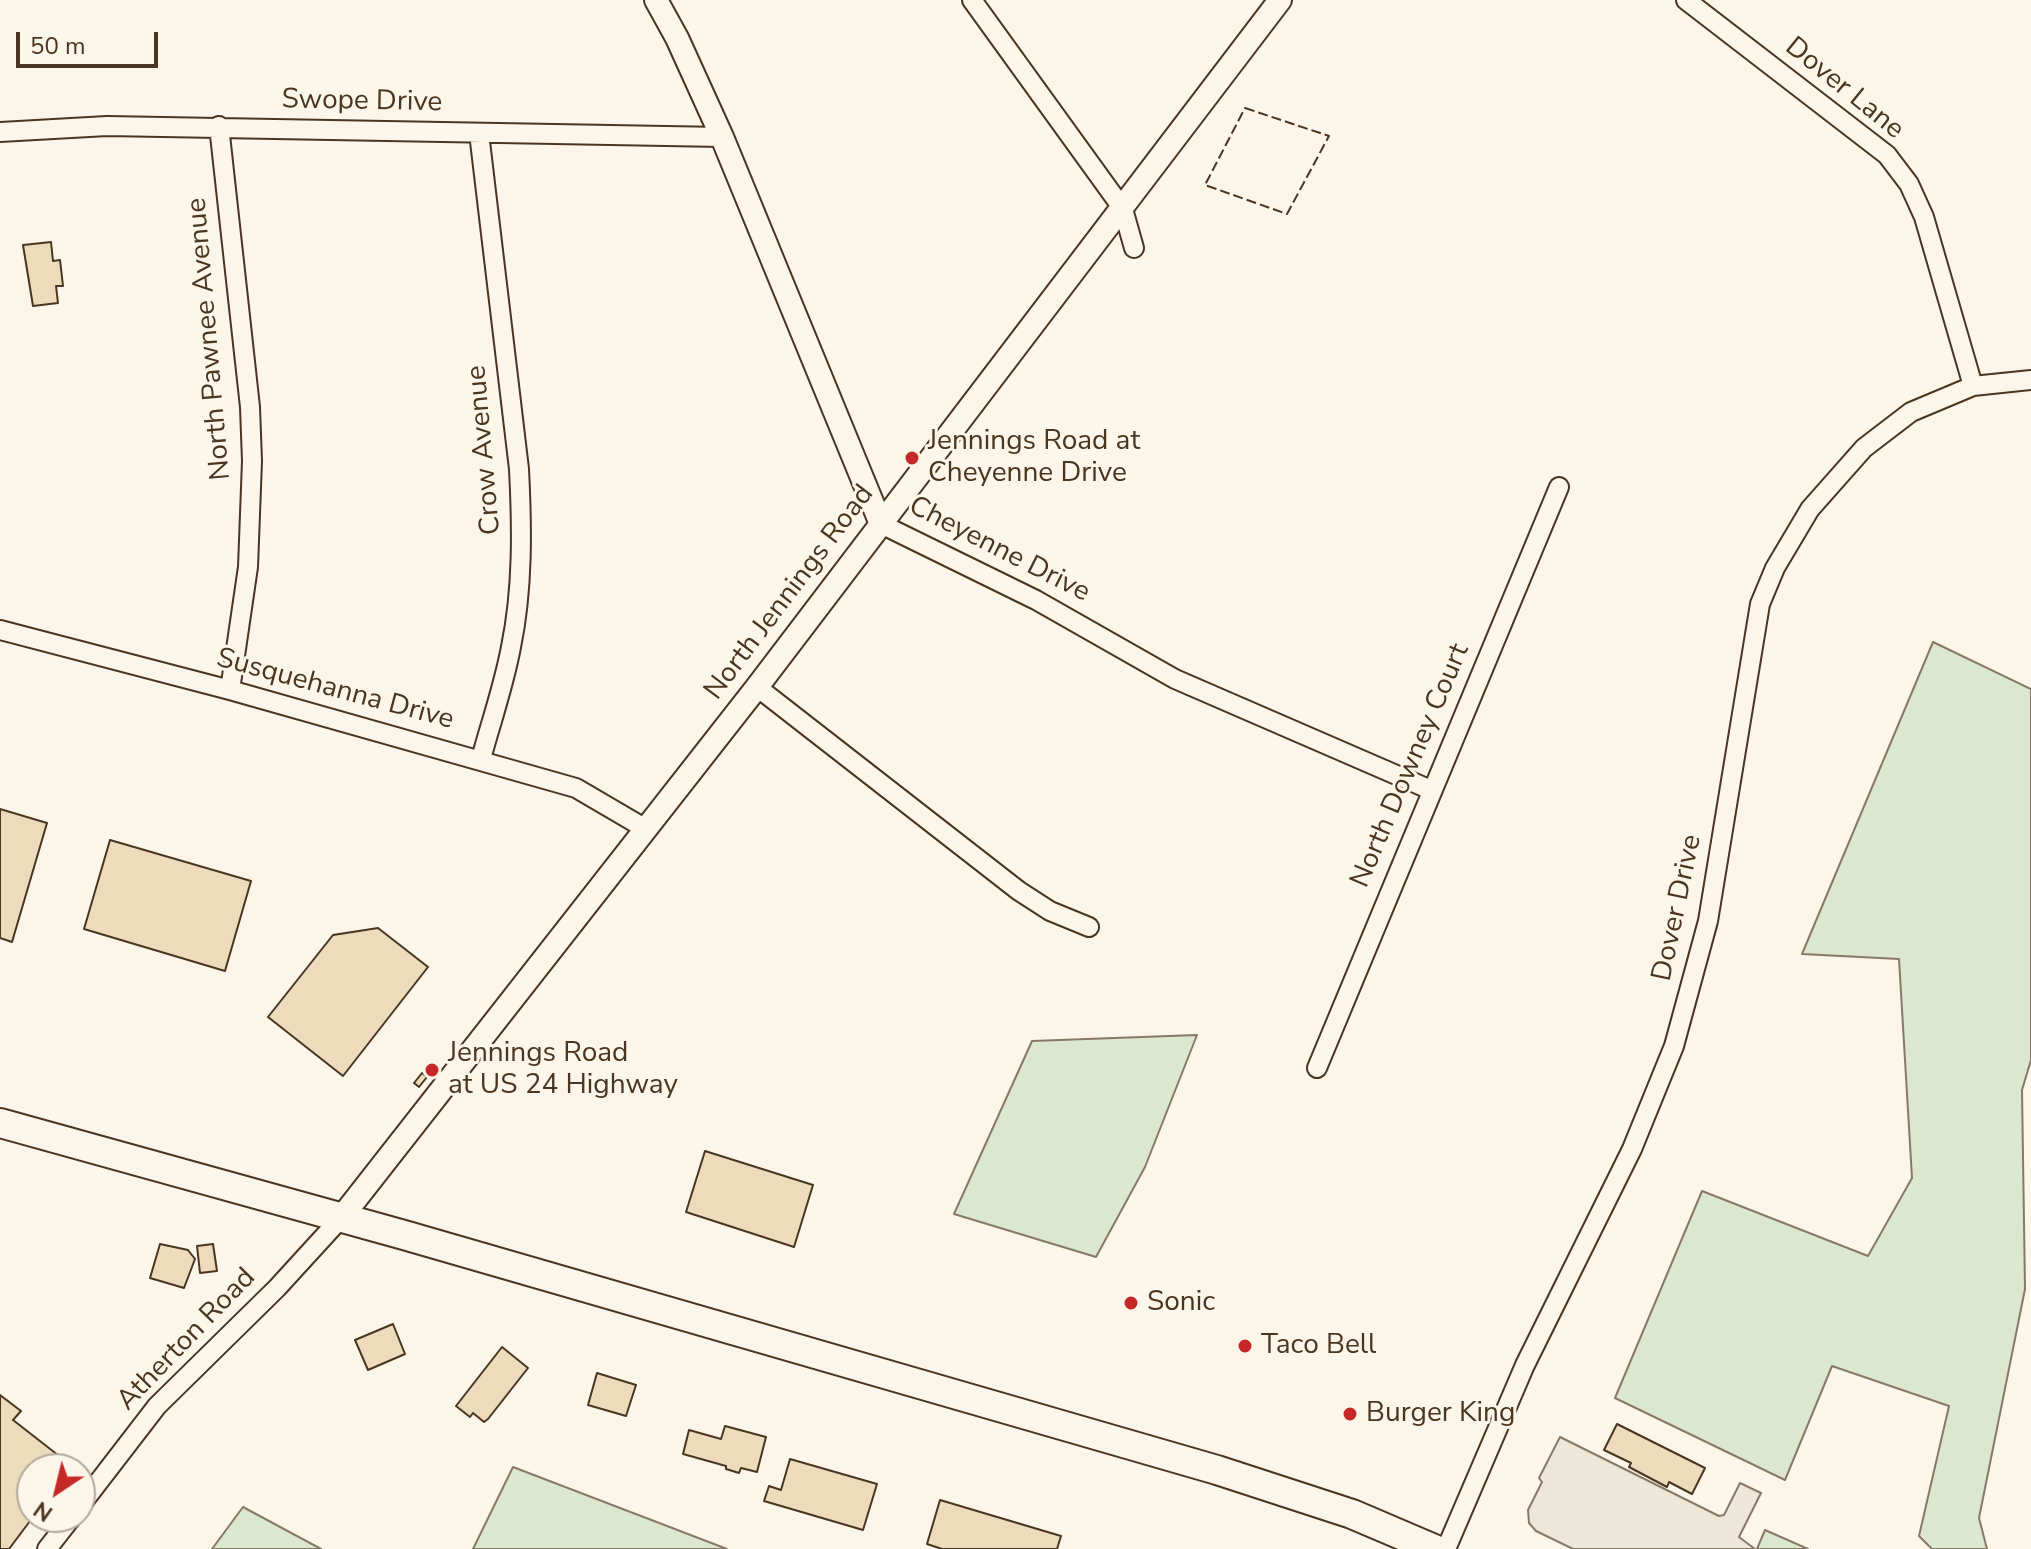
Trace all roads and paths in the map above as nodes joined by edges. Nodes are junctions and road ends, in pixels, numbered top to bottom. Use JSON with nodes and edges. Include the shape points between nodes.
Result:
{"nodes":[{"id":1,"x":656,"y":0,"type":"edge"},
{"id":2,"x":972,"y":0,"type":"edge"},
{"id":3,"x":1280,"y":0,"type":"edge"},
{"id":4,"x":1686,"y":0,"type":"edge"},
{"id":5,"x":219,"y":126,"type":"junction"},
{"id":6,"x":0,"y":132,"type":"edge"},
{"id":7,"x":479,"y":133,"type":"junction"},
{"id":8,"x":722,"y":137,"type":"junction"},
{"id":9,"x":1123,"y":209,"type":"junction"},
{"id":10,"x":1134,"y":248,"type":"dead end"},
{"id":11,"x":2031,"y":380,"type":"edge"},
{"id":12,"x":1973,"y":386,"type":"junction"},
{"id":13,"x":1559,"y":487,"type":"dead end"},
{"id":14,"x":881,"y":524,"type":"junction"},
{"id":15,"x":0,"y":630,"type":"edge"},
{"id":16,"x":757,"y":687,"type":"junction"},
{"id":17,"x":230,"y":690,"type":"junction"},
{"id":18,"x":481,"y":759,"type":"junction"},
{"id":19,"x":1431,"y":790,"type":"junction"},
{"id":20,"x":646,"y":829,"type":"junction"},
{"id":21,"x":1089,"y":927,"type":"dead end"},
{"id":22,"x":1317,"y":1068,"type":"dead end"},
{"id":23,"x":0,"y":1123,"type":"edge"},
{"id":24,"x":341,"y":1218,"type":"junction"},
{"id":25,"x":96,"y":1485,"type":"edge"},
{"id":26,"x":60,"y":1533,"type":"edge"},
{"id":27,"x":47,"y":1549,"type":"edge"},
{"id":28,"x":1434,"y":1549,"type":"edge"},
{"id":29,"x":1446,"y":1549,"type":"edge"}],
"edges":[{"from":1,"to":8,"type":"street","name":"Cheyenne Drive"},
{"from":2,"to":9,"type":"street"},
{"from":3,"to":9,"type":"street","name":"North Jennings Road"},
{"from":4,"to":12,"type":"street","name":"Dover Lane","via":[[1887,155],[1909,184],[1924,217]]},
{"from":5,"to":6,"type":"street","name":"Swope Drive"},
{"from":5,"to":7,"type":"street","name":"Swope Drive"},
{"from":5,"to":17,"type":"street","name":"North Pawnee Avenue","via":[[252,461],[248,567]]},
{"from":7,"to":8,"type":"street","name":"Swope Drive"},
{"from":7,"to":18,"type":"street","name":"Crow Avenue","via":[[522,521],[511,648]]},
{"from":8,"to":14,"type":"street","name":"Cheyenne Drive"},
{"from":9,"to":10,"type":"street"},
{"from":9,"to":14,"type":"street","name":"North Jennings Road"},
{"from":11,"to":12,"type":"street","name":"Dover Drive"},
{"from":12,"to":29,"type":"street","name":"Dover Drive","via":[[1911,412],[1864,448],[1810,509],[1775,568],[1760,604],[1708,921],[1674,1046],[1632,1149],[1525,1365]]},
{"from":13,"to":19,"type":"street","name":"North Downey Court"},
{"from":14,"to":16,"type":"street","name":"North Jennings Road"},
{"from":14,"to":19,"type":"street","name":"Cheyenne Drive","via":[[1036,600],[1175,679]]},
{"from":15,"to":17,"type":"street","name":"Susquehanna Drive"},
{"from":16,"to":20,"type":"street","name":"North Jennings Road"},
{"from":16,"to":21,"type":"street","via":[[1019,891]]},
{"from":17,"to":18,"type":"street","name":"Susquehanna Drive"},
{"from":18,"to":20,"type":"street","name":"Susquehanna Drive","via":[[576,788]]},
{"from":19,"to":22,"type":"street","name":"North Downey Court"},
{"from":20,"to":24,"type":"street","name":"North Jennings Road"},
{"from":23,"to":24,"type":"highway"},
{"from":24,"to":25,"type":"street","name":"Atherton Road","via":[[157,1406]]},
{"from":24,"to":28,"type":"highway","via":[[1217,1470],[1352,1514]]},
{"from":26,"to":27,"type":"street"}]}
